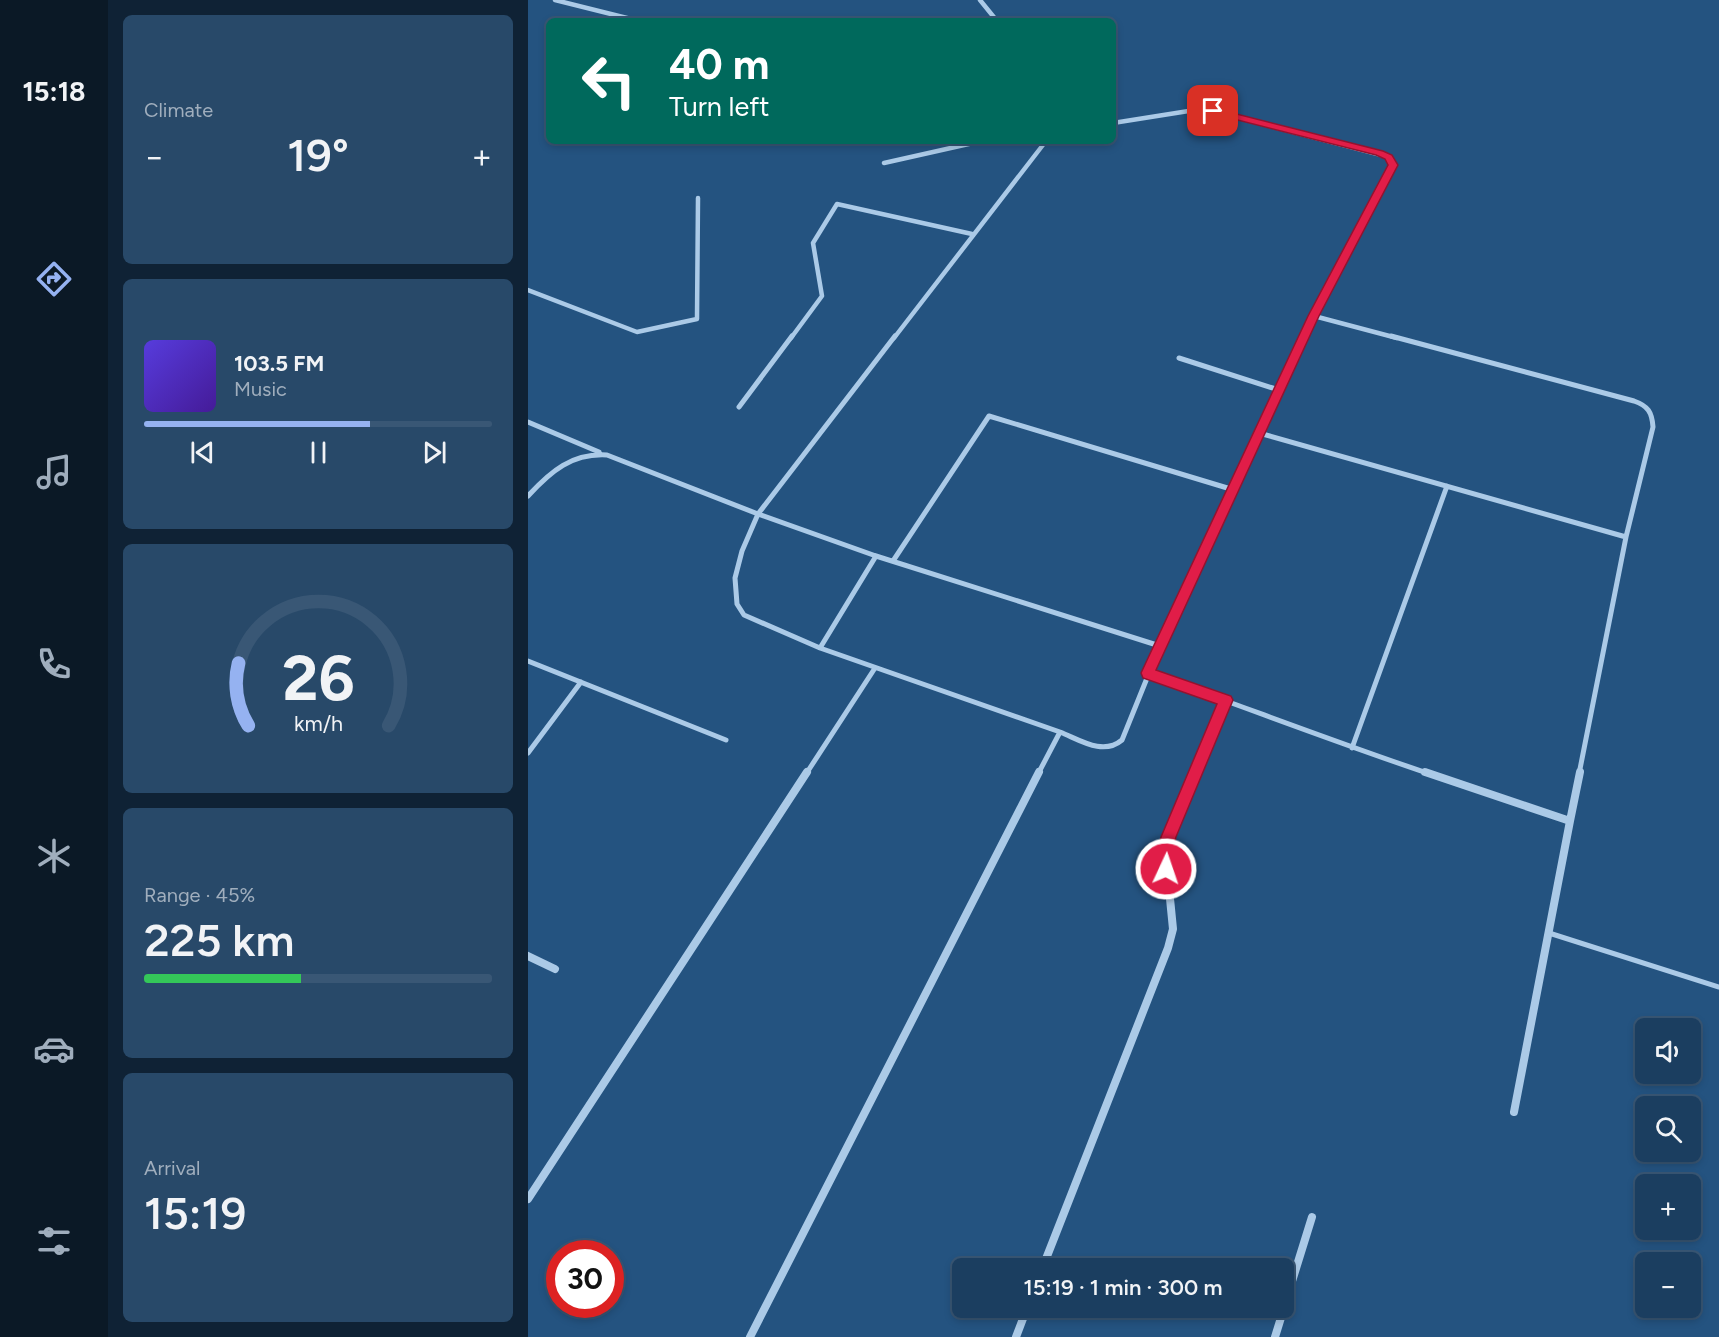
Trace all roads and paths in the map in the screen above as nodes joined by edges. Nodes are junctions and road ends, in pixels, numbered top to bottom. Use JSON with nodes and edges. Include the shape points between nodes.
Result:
{"nodes":[{"id":1,"x":555,"y":0,"type":"edge"},
{"id":2,"x":980,"y":0,"type":"edge"},
{"id":3,"x":627,"y":18,"type":"edge"},
{"id":4,"x":995,"y":18,"type":"edge"},
{"id":5,"x":1116,"y":123,"type":"edge"},
{"id":6,"x":969,"y":144,"type":"edge"},
{"id":7,"x":1044,"y":144,"type":"edge"},
{"id":8,"x":884,"y":163,"type":"dead end"},
{"id":9,"x":698,"y":198,"type":"dead end"},
{"id":10,"x":972,"y":234,"type":"junction"},
{"id":11,"x":528,"y":290,"type":"edge"},
{"id":12,"x":1314,"y":316,"type":"junction"},
{"id":13,"x":1179,"y":358,"type":"dead end"},
{"id":14,"x":1279,"y":390,"type":"junction"},
{"id":15,"x":739,"y":407,"type":"dead end"},
{"id":16,"x":528,"y":422,"type":"edge"},
{"id":17,"x":1259,"y":433,"type":"junction"},
{"id":18,"x":608,"y":455,"type":"junction"},
{"id":19,"x":1447,"y":486,"type":"junction"},
{"id":20,"x":1234,"y":490,"type":"junction"},
{"id":21,"x":528,"y":496,"type":"edge"},
{"id":22,"x":758,"y":514,"type":"junction"},
{"id":23,"x":1626,"y":537,"type":"junction"},
{"id":24,"x":876,"y":556,"type":"junction"},
{"id":25,"x":893,"y":561,"type":"junction"},
{"id":26,"x":1160,"y":646,"type":"junction"},
{"id":27,"x":820,"y":648,"type":"junction"},
{"id":28,"x":528,"y":661,"type":"edge"},
{"id":29,"x":875,"y":668,"type":"junction"},
{"id":30,"x":1148,"y":673,"type":"junction"},
{"id":31,"x":581,"y":682,"type":"junction"},
{"id":32,"x":1226,"y":700,"type":"junction"},
{"id":33,"x":1060,"y":732,"type":"junction"},
{"id":34,"x":726,"y":740,"type":"dead end"},
{"id":35,"x":1352,"y":748,"type":"junction"},
{"id":36,"x":528,"y":753,"type":"edge"},
{"id":37,"x":1570,"y":821,"type":"junction"},
{"id":38,"x":1549,"y":933,"type":"junction"},
{"id":39,"x":528,"y":956,"type":"edge"},
{"id":40,"x":555,"y":969,"type":"dead end"},
{"id":41,"x":1719,"y":987,"type":"edge"},
{"id":42,"x":1514,"y":1112,"type":"dead end"},
{"id":43,"x":528,"y":1198,"type":"edge"},
{"id":44,"x":1312,"y":1217,"type":"dead end"},
{"id":45,"x":1046,"y":1258,"type":"edge"},
{"id":46,"x":1294,"y":1276,"type":"edge"},
{"id":47,"x":1023,"y":1318,"type":"edge"},
{"id":48,"x":1281,"y":1318,"type":"edge"},
{"id":49,"x":750,"y":1337,"type":"edge"},
{"id":50,"x":1016,"y":1337,"type":"edge"},
{"id":51,"x":1275,"y":1337,"type":"edge"}],
"edges":[{"from":1,"to":3,"type":"street"},
{"from":2,"to":4,"type":"street"},
{"from":5,"to":12,"type":"street","via":[[1195,110],[1213,111],[1389,157],[1392,170]]},
{"from":6,"to":8,"type":"street"},
{"from":7,"to":10,"type":"street"},
{"from":9,"to":11,"type":"street","via":[[697,319],[637,332]]},
{"from":10,"to":15,"type":"street","via":[[837,204],[813,243],[822,296]]},
{"from":10,"to":22,"type":"street"},
{"from":12,"to":14,"type":"street"},
{"from":12,"to":23,"type":"street","via":[[1643,404],[1653,415],[1653,427]]},
{"from":13,"to":14,"type":"street"},
{"from":14,"to":17,"type":"street"},
{"from":16,"to":18,"type":"street"},
{"from":17,"to":19,"type":"street"},
{"from":17,"to":20,"type":"street"},
{"from":18,"to":21,"type":"street","via":[[591,453],[571,458]]},
{"from":18,"to":22,"type":"street"},
{"from":19,"to":23,"type":"street"},
{"from":19,"to":35,"type":"street"},
{"from":20,"to":25,"type":"street","via":[[989,416]]},
{"from":20,"to":26,"type":"street"},
{"from":22,"to":24,"type":"street"},
{"from":22,"to":27,"type":"street","via":[[738,561],[734,596],[738,608],[744,615]]},
{"from":23,"to":37,"type":"street"},
{"from":24,"to":25,"type":"street"},
{"from":24,"to":27,"type":"street"},
{"from":25,"to":26,"type":"street"},
{"from":26,"to":30,"type":"street"},
{"from":27,"to":29,"type":"street"},
{"from":28,"to":31,"type":"street"},
{"from":29,"to":33,"type":"street"},
{"from":29,"to":43,"type":"street"},
{"from":30,"to":32,"type":"street"},
{"from":30,"to":33,"type":"street","via":[[1122,740],[1114,747],[1102,748]]},
{"from":31,"to":34,"type":"street"},
{"from":31,"to":36,"type":"street"},
{"from":32,"to":35,"type":"street"},
{"from":32,"to":45,"type":"street","via":[[1165,848],[1173,929],[1168,948]]},
{"from":33,"to":49,"type":"street"},
{"from":35,"to":37,"type":"street"},
{"from":37,"to":38,"type":"street"},
{"from":38,"to":41,"type":"lane"},
{"from":38,"to":42,"type":"street"},
{"from":39,"to":40,"type":"street"},
{"from":44,"to":46,"type":"street"},
{"from":47,"to":50,"type":"street"},
{"from":48,"to":51,"type":"street"}]}
